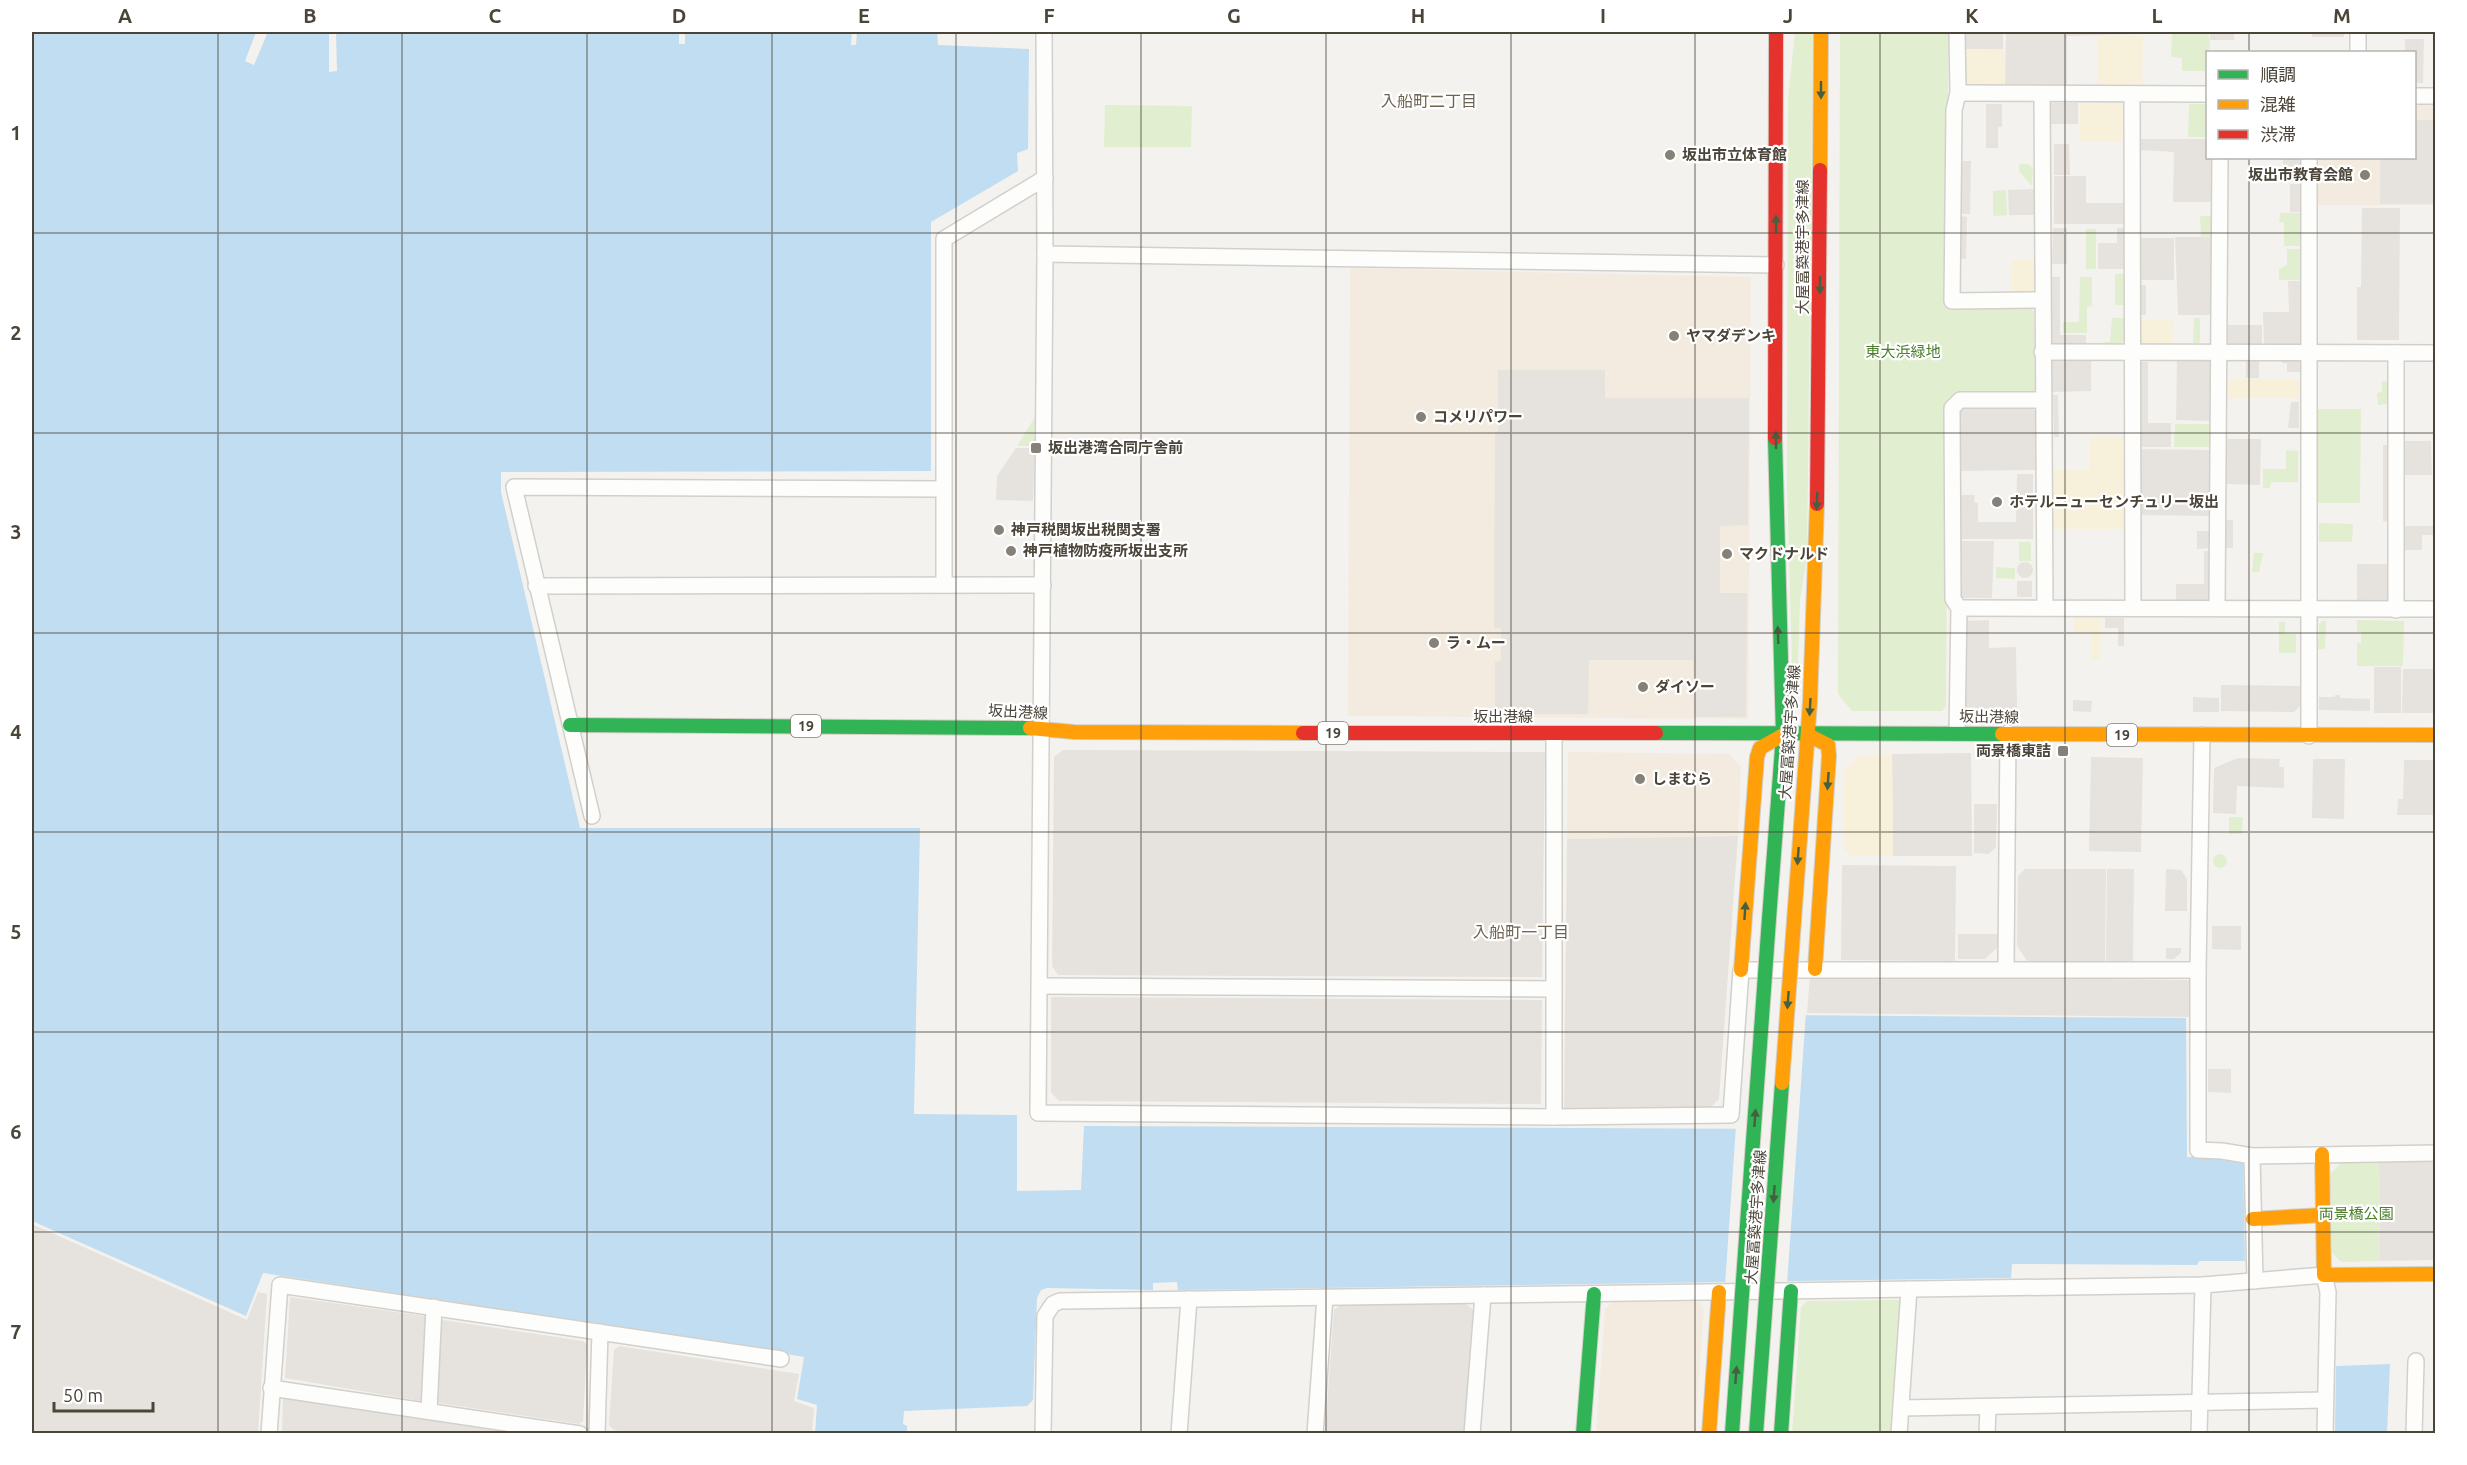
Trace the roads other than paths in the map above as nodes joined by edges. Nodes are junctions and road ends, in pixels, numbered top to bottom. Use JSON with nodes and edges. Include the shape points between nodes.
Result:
{"nodes":[{"id":1,"x":1044,"y":32,"type":"edge"},
{"id":2,"x":1776,"y":32,"type":"edge"},
{"id":3,"x":1821,"y":32,"type":"edge"},
{"id":4,"x":1957,"y":32,"type":"edge"},
{"id":5,"x":2358,"y":32,"type":"edge"},
{"id":6,"x":2358,"y":51,"type":"edge"},
{"id":7,"x":1958,"y":93,"type":"junction"},
{"id":8,"x":2042,"y":94,"type":"junction"},
{"id":9,"x":2132,"y":94,"type":"junction"},
{"id":10,"x":2206,"y":94,"type":"edge"},
{"id":11,"x":2416,"y":96,"type":"edge"},
{"id":12,"x":2436,"y":96,"type":"edge"},
{"id":13,"x":2220,"y":159,"type":"edge"},
{"id":14,"x":2309,"y":159,"type":"edge"},
{"id":15,"x":1045,"y":178,"type":"junction"},
{"id":16,"x":1045,"y":254,"type":"junction"},
{"id":17,"x":1776,"y":265,"type":"junction"},
{"id":18,"x":2041,"y":300,"type":"junction"},
{"id":19,"x":2132,"y":351,"type":"junction"},
{"id":20,"x":2221,"y":351,"type":"junction"},
{"id":21,"x":2042,"y":352,"type":"junction"},
{"id":22,"x":2310,"y":352,"type":"junction"},
{"id":23,"x":2396,"y":353,"type":"junction"},
{"id":24,"x":2436,"y":353,"type":"edge"},
{"id":25,"x":2042,"y":400,"type":"junction"},
{"id":26,"x":943,"y":489,"type":"junction"},
{"id":27,"x":944,"y":585,"type":"junction"},
{"id":28,"x":1043,"y":585,"type":"junction"},
{"id":29,"x":536,"y":586,"type":"junction"},
{"id":30,"x":2133,"y":607,"type":"junction"},
{"id":31,"x":1959,"y":608,"type":"junction"},
{"id":32,"x":2045,"y":608,"type":"junction"},
{"id":33,"x":2217,"y":608,"type":"junction"},
{"id":34,"x":2436,"y":609,"type":"edge"},
{"id":35,"x":2309,"y":610,"type":"junction"},
{"id":36,"x":2396,"y":610,"type":"junction"},
{"id":37,"x":570,"y":725,"type":"junction"},
{"id":38,"x":1042,"y":729,"type":"junction"},
{"id":39,"x":1957,"y":733,"type":"junction"},
{"id":40,"x":1554,"y":734,"type":"junction"},
{"id":41,"x":2008,"y":734,"type":"junction"},
{"id":42,"x":1783,"y":735,"type":"junction"},
{"id":43,"x":1808,"y":735,"type":"junction"},
{"id":44,"x":2202,"y":735,"type":"junction"},
{"id":45,"x":2436,"y":735,"type":"edge"},
{"id":46,"x":2309,"y":736,"type":"junction"},
{"id":47,"x":592,"y":816,"type":"dead end"},
{"id":48,"x":2006,"y":968,"type":"junction"},
{"id":49,"x":1815,"y":969,"type":"junction"},
{"id":50,"x":1741,"y":970,"type":"junction"},
{"id":51,"x":2198,"y":970,"type":"junction"},
{"id":52,"x":1040,"y":986,"type":"junction"},
{"id":53,"x":1554,"y":989,"type":"junction"},
{"id":54,"x":1554,"y":1117,"type":"junction"},
{"id":55,"x":2322,"y":1154,"type":"junction"},
{"id":56,"x":2436,"y":1154,"type":"edge"},
{"id":57,"x":2252,"y":1156,"type":"junction"},
{"id":58,"x":2323,"y":1215,"type":"junction"},
{"id":59,"x":2253,"y":1219,"type":"junction"},
{"id":60,"x":2436,"y":1274,"type":"edge"},
{"id":61,"x":2324,"y":1275,"type":"junction"},
{"id":62,"x":2255,"y":1281,"type":"junction"},
{"id":63,"x":2203,"y":1285,"type":"junction"},
{"id":64,"x":1909,"y":1289,"type":"junction"},
{"id":65,"x":1791,"y":1291,"type":"junction"},
{"id":66,"x":1719,"y":1292,"type":"junction"},
{"id":67,"x":1594,"y":1294,"type":"junction"},
{"id":68,"x":1482,"y":1296,"type":"junction"},
{"id":69,"x":1324,"y":1297,"type":"junction"},
{"id":70,"x":1189,"y":1299,"type":"junction"},
{"id":71,"x":434,"y":1307,"type":"junction"},
{"id":72,"x":600,"y":1332,"type":"junction"},
{"id":73,"x":781,"y":1359,"type":"dead end"},
{"id":74,"x":2416,"y":1361,"type":"dead end"},
{"id":75,"x":271,"y":1388,"type":"junction"},
{"id":76,"x":2325,"y":1400,"type":"junction"},
{"id":77,"x":2200,"y":1401,"type":"junction"},
{"id":78,"x":1901,"y":1408,"type":"junction"},
{"id":79,"x":1988,"y":1408,"type":"junction"},
{"id":80,"x":429,"y":1411,"type":"junction"},
{"id":81,"x":270,"y":1434,"type":"edge"},
{"id":82,"x":580,"y":1434,"type":"edge"},
{"id":83,"x":597,"y":1434,"type":"edge"},
{"id":84,"x":1042,"y":1434,"type":"edge"},
{"id":85,"x":1179,"y":1434,"type":"edge"},
{"id":86,"x":1315,"y":1434,"type":"edge"},
{"id":87,"x":1472,"y":1434,"type":"edge"},
{"id":88,"x":1583,"y":1434,"type":"edge"},
{"id":89,"x":1709,"y":1434,"type":"edge"},
{"id":90,"x":1732,"y":1434,"type":"edge"},
{"id":91,"x":1756,"y":1434,"type":"edge"},
{"id":92,"x":1781,"y":1434,"type":"edge"},
{"id":93,"x":1899,"y":1434,"type":"edge"},
{"id":94,"x":1987,"y":1434,"type":"edge"},
{"id":95,"x":2199,"y":1434,"type":"edge"},
{"id":96,"x":2325,"y":1434,"type":"edge"},
{"id":97,"x":2414,"y":1434,"type":"edge"}],
"edges":[{"from":1,"to":15,"type":"street"},
{"from":17,"to":2,"type":"main road","name":"大屋冨築港宇多津線","one_way":true},
{"from":3,"to":43,"type":"main road","name":"大屋冨築港宇多津線","one_way":true,"via":[[1819,424]]},
{"from":4,"to":7,"type":"street"},
{"from":5,"to":6,"type":"street"},
{"from":7,"to":8,"type":"street"},
{"from":7,"to":18,"type":"street","via":[[1954,110],[1952,301]]},
{"from":8,"to":9,"type":"street"},
{"from":8,"to":18,"type":"street"},
{"from":9,"to":10,"type":"street"},
{"from":9,"to":19,"type":"street"},
{"from":11,"to":12,"type":"street"},
{"from":13,"to":20,"type":"street"},
{"from":14,"to":22,"type":"street"},
{"from":15,"to":16,"type":"street"},
{"from":15,"to":26,"type":"street","via":[[944,239]]},
{"from":16,"to":17,"type":"street"},
{"from":16,"to":28,"type":"street"},
{"from":42,"to":17,"type":"main road","name":"大屋冨築港宇多津線","one_way":true,"via":[[1775,504]]},
{"from":18,"to":21,"type":"street"},
{"from":19,"to":20,"type":"street"},
{"from":19,"to":21,"type":"street"},
{"from":19,"to":30,"type":"street"},
{"from":20,"to":22,"type":"street"},
{"from":20,"to":33,"type":"street"},
{"from":21,"to":25,"type":"street"},
{"from":22,"to":23,"type":"street"},
{"from":22,"to":35,"type":"street"},
{"from":23,"to":24,"type":"street"},
{"from":23,"to":36,"type":"street"},
{"from":25,"to":31,"type":"street","via":[[1960,400],[1952,408],[1953,599]]},
{"from":25,"to":32,"type":"street"},
{"from":26,"to":27,"type":"street"},
{"from":26,"to":29,"type":"street","via":[[514,487]]},
{"from":27,"to":28,"type":"street"},
{"from":27,"to":29,"type":"street"},
{"from":28,"to":38,"type":"street"},
{"from":29,"to":37,"type":"street"},
{"from":30,"to":32,"type":"street"},
{"from":30,"to":33,"type":"street"},
{"from":31,"to":32,"type":"street"},
{"from":31,"to":39,"type":"street"},
{"from":33,"to":35,"type":"street"},
{"from":34,"to":36,"type":"street"},
{"from":35,"to":36,"type":"street"},
{"from":35,"to":46,"type":"street"},
{"from":37,"to":38,"type":"main road","name":"坂出港線","number":"19"},
{"from":37,"to":47,"type":"street"},
{"from":38,"to":40,"type":"main road","name":"坂出港線","number":"19"},
{"from":38,"to":52,"type":"street"},
{"from":39,"to":41,"type":"main road","name":"坂出港線","number":"19"},
{"from":39,"to":43,"type":"main road","name":"坂出港線","number":"19"},
{"from":40,"to":42,"type":"main road","name":"坂出港線","number":"19"},
{"from":40,"to":53,"type":"street"},
{"from":41,"to":44,"type":"main road","name":"坂出港線","number":"19"},
{"from":41,"to":48,"type":"street"},
{"from":42,"to":43,"type":"main road","name":"坂出港線","number":"19"},
{"from":50,"to":42,"type":"main road","one_way":true,"via":[[1757,757],[1760,748]]},
{"from":90,"to":42,"type":"main road","name":"大屋冨築港宇多津線","one_way":true,"bridge":true},
{"from":43,"to":49,"type":"main road","one_way":true,"via":[[1828,746],[1829,756]]},
{"from":43,"to":91,"type":"main road","name":"大屋冨築港宇多津線","one_way":true,"bridge":true},
{"from":44,"to":46,"type":"main road","name":"坂出港線","number":"19"},
{"from":44,"to":51,"type":"street"},
{"from":45,"to":46,"type":"main road","name":"坂出港線","number":"19"},
{"from":48,"to":49,"type":"street"},
{"from":48,"to":51,"type":"street"},
{"from":49,"to":50,"type":"street"},
{"from":50,"to":54,"type":"street","via":[[1731,1114]]},
{"from":51,"to":57,"type":"street","via":[[2198,1150]]},
{"from":52,"to":53,"type":"street"},
{"from":52,"to":54,"type":"street","via":[[1038,1113]]},
{"from":53,"to":54,"type":"street"},
{"from":55,"to":56,"type":"street"},
{"from":55,"to":57,"type":"street"},
{"from":55,"to":58,"type":"main road"},
{"from":57,"to":59,"type":"street"},
{"from":58,"to":59,"type":"main road"},
{"from":58,"to":61,"type":"main road"},
{"from":59,"to":62,"type":"street"},
{"from":60,"to":61,"type":"main road"},
{"from":61,"to":62,"type":"street"},
{"from":61,"to":76,"type":"street","via":[[2328,1292]]},
{"from":62,"to":63,"type":"street"},
{"from":63,"to":64,"type":"street"},
{"from":63,"to":77,"type":"street"},
{"from":64,"to":65,"type":"street"},
{"from":64,"to":78,"type":"street"},
{"from":65,"to":66,"type":"street"},
{"from":65,"to":92,"type":"main road"},
{"from":66,"to":67,"type":"street"},
{"from":66,"to":89,"type":"main road"},
{"from":67,"to":68,"type":"street"},
{"from":67,"to":88,"type":"main road"},
{"from":68,"to":69,"type":"street"},
{"from":68,"to":87,"type":"street"},
{"from":69,"to":70,"type":"street"},
{"from":69,"to":86,"type":"street"},
{"from":70,"to":84,"type":"street","via":[[1053,1304],[1045,1316]]},
{"from":70,"to":85,"type":"street"},
{"from":71,"to":72,"type":"street"},
{"from":71,"to":75,"type":"street","via":[[280,1284]]},
{"from":71,"to":80,"type":"street"},
{"from":72,"to":73,"type":"street"},
{"from":72,"to":83,"type":"street"},
{"from":74,"to":97,"type":"street"},
{"from":75,"to":80,"type":"street"},
{"from":75,"to":81,"type":"street"},
{"from":76,"to":77,"type":"street"},
{"from":76,"to":96,"type":"street"},
{"from":77,"to":79,"type":"street"},
{"from":77,"to":95,"type":"street"},
{"from":78,"to":79,"type":"street"},
{"from":78,"to":93,"type":"street"},
{"from":79,"to":94,"type":"street"},
{"from":80,"to":82,"type":"street"}]}
